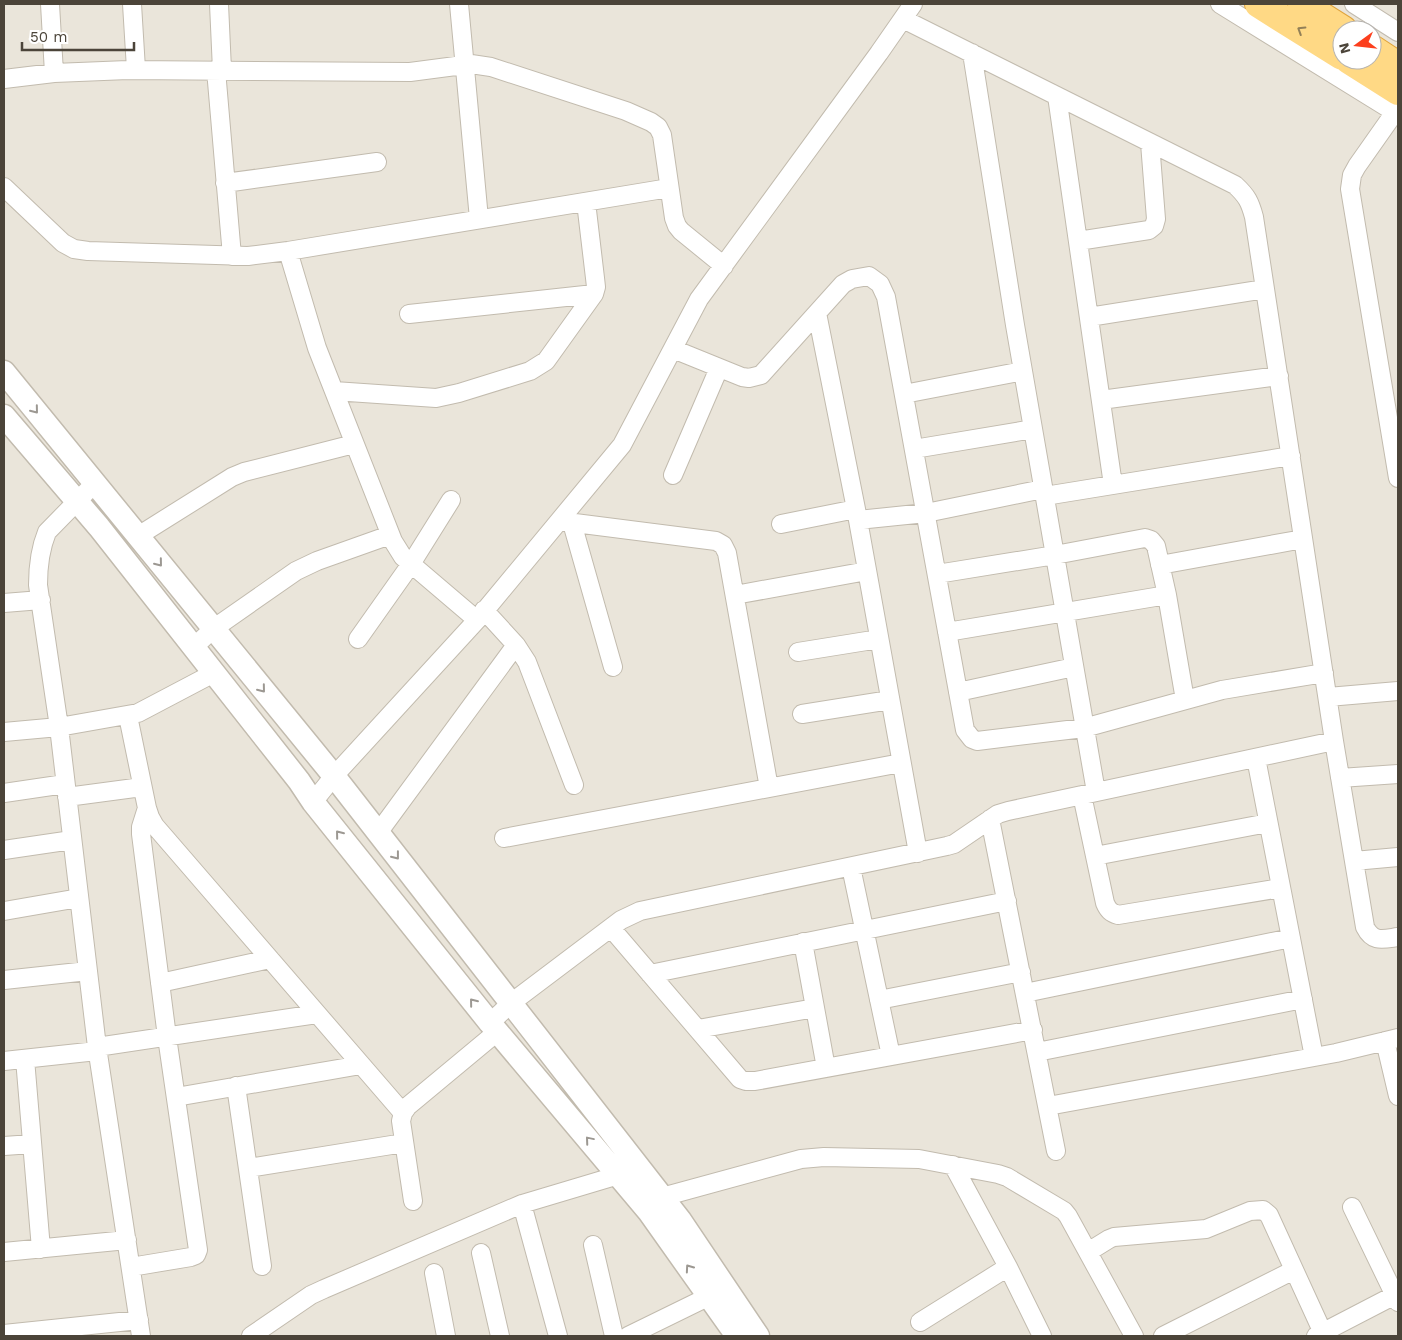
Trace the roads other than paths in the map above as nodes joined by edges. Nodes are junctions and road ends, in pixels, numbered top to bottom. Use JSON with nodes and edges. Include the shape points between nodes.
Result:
{"nodes":[{"id":1,"x":50,"y":4,"type":"edge"},
{"id":2,"x":132,"y":4,"type":"edge"},
{"id":3,"x":219,"y":4,"type":"edge"},
{"id":4,"x":459,"y":4,"type":"edge"},
{"id":5,"x":913,"y":4,"type":"edge"},
{"id":6,"x":1220,"y":4,"type":"edge"},
{"id":7,"x":1259,"y":4,"type":"edge"},
{"id":8,"x":1302,"y":4,"type":"edge"},
{"id":9,"x":1354,"y":4,"type":"edge"},
{"id":10,"x":902,"y":19,"type":"junction"},
{"id":11,"x":1332,"y":23,"type":"edge"},
{"id":12,"x":1398,"y":32,"type":"edge"},
{"id":13,"x":1332,"y":50,"type":"edge"},
{"id":14,"x":972,"y":53,"type":"junction"},
{"id":15,"x":1382,"y":56,"type":"edge"},
{"id":16,"x":464,"y":65,"type":"junction"},
{"id":17,"x":1398,"y":66,"type":"edge"},
{"id":18,"x":136,"y":70,"type":"junction"},
{"id":19,"x":219,"y":70,"type":"junction"},
{"id":20,"x":1359,"y":70,"type":"edge"},
{"id":21,"x":54,"y":73,"type":"junction"},
{"id":22,"x":4,"y":79,"type":"edge"},
{"id":23,"x":1057,"y":96,"type":"junction"},
{"id":24,"x":1397,"y":106,"type":"edge"},
{"id":25,"x":1150,"y":143,"type":"junction"},
{"id":26,"x":377,"y":162,"type":"dead end"},
{"id":27,"x":225,"y":183,"type":"junction"},
{"id":28,"x":4,"y":187,"type":"edge"},
{"id":29,"x":670,"y":188,"type":"junction"},
{"id":30,"x":586,"y":202,"type":"junction"},
{"id":31,"x":479,"y":220,"type":"junction"},
{"id":32,"x":1078,"y":240,"type":"junction"},
{"id":33,"x":288,"y":251,"type":"junction"},
{"id":34,"x":232,"y":256,"type":"junction"},
{"id":35,"x":724,"y":266,"type":"junction"},
{"id":36,"x":1265,"y":290,"type":"junction"},
{"id":37,"x":594,"y":294,"type":"junction"},
{"id":38,"x":817,"y":313,"type":"junction"},
{"id":39,"x":409,"y":314,"type":"dead end"},
{"id":40,"x":1089,"y":316,"type":"junction"},
{"id":41,"x":673,"y":349,"type":"junction"},
{"id":42,"x":719,"y":368,"type":"junction"},
{"id":43,"x":1024,"y":371,"type":"junction"},
{"id":44,"x":4,"y":372,"type":"edge"},
{"id":45,"x":1278,"y":376,"type":"junction"},
{"id":46,"x":334,"y":391,"type":"junction"},
{"id":47,"x":904,"y":394,"type":"junction"},
{"id":48,"x":1101,"y":400,"type":"junction"},
{"id":49,"x":4,"y":416,"type":"edge"},
{"id":50,"x":1033,"y":429,"type":"junction"},
{"id":51,"x":354,"y":444,"type":"junction"},
{"id":52,"x":914,"y":449,"type":"junction"},
{"id":53,"x":1291,"y":456,"type":"junction"},
{"id":54,"x":673,"y":475,"type":"dead end"},
{"id":55,"x":1398,"y":478,"type":"edge"},
{"id":56,"x":95,"y":483,"type":"junction"},
{"id":57,"x":1114,"y":485,"type":"junction"},
{"id":58,"x":1044,"y":492,"type":"junction"},
{"id":59,"x":451,"y":500,"type":"dead end"},
{"id":60,"x":78,"y":502,"type":"junction"},
{"id":61,"x":857,"y":514,"type":"junction"},
{"id":62,"x":926,"y":514,"type":"junction"},
{"id":63,"x":566,"y":522,"type":"junction"},
{"id":64,"x":781,"y":524,"type":"dead end"},
{"id":65,"x":390,"y":535,"type":"junction"},
{"id":66,"x":138,"y":536,"type":"junction"},
{"id":67,"x":1303,"y":540,"type":"junction"},
{"id":68,"x":1055,"y":555,"type":"junction"},
{"id":69,"x":411,"y":564,"type":"junction"},
{"id":70,"x":1160,"y":565,"type":"junction"},
{"id":71,"x":867,"y":571,"type":"junction"},
{"id":72,"x":937,"y":574,"type":"junction"},
{"id":73,"x":735,"y":595,"type":"junction"},
{"id":74,"x":1167,"y":595,"type":"junction"},
{"id":75,"x":41,"y":600,"type":"junction"},
{"id":76,"x":4,"y":604,"type":"edge"},
{"id":77,"x":1065,"y":613,"type":"junction"},
{"id":78,"x":480,"y":615,"type":"junction"},
{"id":79,"x":214,"y":629,"type":"junction"},
{"id":80,"x":947,"y":632,"type":"junction"},
{"id":81,"x":358,"y":639,"type":"dead end"},
{"id":82,"x":879,"y":639,"type":"junction"},
{"id":83,"x":516,"y":645,"type":"junction"},
{"id":84,"x":194,"y":647,"type":"junction"},
{"id":85,"x":798,"y":652,"type":"dead end"},
{"id":86,"x":612,"y":667,"type":"dead end"},
{"id":87,"x":1074,"y":667,"type":"junction"},
{"id":88,"x":214,"y":673,"type":"junction"},
{"id":89,"x":1324,"y":673,"type":"junction"},
{"id":90,"x":1398,"y":691,"type":"edge"},
{"id":91,"x":958,"y":692,"type":"junction"},
{"id":92,"x":1328,"y":697,"type":"junction"},
{"id":93,"x":890,"y":700,"type":"junction"},
{"id":94,"x":1185,"y":700,"type":"junction"},
{"id":95,"x":802,"y":714,"type":"dead end"},
{"id":96,"x":128,"y":716,"type":"junction"},
{"id":97,"x":59,"y":727,"type":"junction"},
{"id":98,"x":1084,"y":728,"type":"junction"},
{"id":99,"x":4,"y":732,"type":"edge"},
{"id":100,"x":1334,"y":741,"type":"junction"},
{"id":101,"x":1256,"y":758,"type":"junction"},
{"id":102,"x":902,"y":764,"type":"junction"},
{"id":103,"x":1398,"y":774,"type":"edge"},
{"id":104,"x":334,"y":776,"type":"junction"},
{"id":105,"x":1340,"y":778,"type":"junction"},
{"id":106,"x":574,"y":785,"type":"dead end"},
{"id":107,"x":142,"y":787,"type":"junction"},
{"id":108,"x":769,"y":788,"type":"junction"},
{"id":109,"x":66,"y":790,"type":"junction"},
{"id":110,"x":4,"y":793,"type":"edge"},
{"id":111,"x":1089,"y":794,"type":"junction"},
{"id":112,"x":313,"y":802,"type":"junction"},
{"id":113,"x":147,"y":808,"type":"junction"},
{"id":114,"x":990,"y":819,"type":"junction"},
{"id":115,"x":1268,"y":823,"type":"junction"},
{"id":116,"x":378,"y":833,"type":"junction"},
{"id":117,"x":504,"y":838,"type":"dead end"},
{"id":118,"x":72,"y":840,"type":"junction"},
{"id":119,"x":4,"y":850,"type":"edge"},
{"id":120,"x":918,"y":853,"type":"junction"},
{"id":121,"x":1095,"y":856,"type":"junction"},
{"id":122,"x":1398,"y":857,"type":"edge"},
{"id":123,"x":1354,"y":861,"type":"junction"},
{"id":124,"x":851,"y":866,"type":"junction"},
{"id":125,"x":1281,"y":888,"type":"junction"},
{"id":126,"x":79,"y":898,"type":"junction"},
{"id":127,"x":1007,"y":901,"type":"junction"},
{"id":128,"x":4,"y":911,"type":"edge"},
{"id":129,"x":611,"y":928,"type":"junction"},
{"id":130,"x":864,"y":930,"type":"junction"},
{"id":131,"x":1398,"y":937,"type":"edge"},
{"id":132,"x":1291,"y":938,"type":"junction"},
{"id":133,"x":803,"y":942,"type":"junction"},
{"id":134,"x":270,"y":959,"type":"junction"},
{"id":135,"x":88,"y":971,"type":"junction"},
{"id":136,"x":1021,"y":972,"type":"junction"},
{"id":137,"x":650,"y":974,"type":"junction"},
{"id":138,"x":4,"y":980,"type":"edge"},
{"id":139,"x":160,"y":983,"type":"junction"},
{"id":140,"x":1025,"y":993,"type":"junction"},
{"id":141,"x":1303,"y":999,"type":"junction"},
{"id":142,"x":879,"y":1000,"type":"junction"},
{"id":143,"x":511,"y":1003,"type":"junction"},
{"id":144,"x":815,"y":1008,"type":"junction"},
{"id":145,"x":318,"y":1014,"type":"junction"},
{"id":146,"x":493,"y":1027,"type":"junction"},
{"id":147,"x":698,"y":1029,"type":"junction"},
{"id":148,"x":1033,"y":1030,"type":"junction"},
{"id":149,"x":167,"y":1037,"type":"junction"},
{"id":150,"x":1391,"y":1039,"type":"edge"},
{"id":151,"x":97,"y":1049,"type":"junction"},
{"id":152,"x":1037,"y":1052,"type":"junction"},
{"id":153,"x":891,"y":1056,"type":"junction"},
{"id":154,"x":1314,"y":1058,"type":"junction"},
{"id":155,"x":25,"y":1059,"type":"junction"},
{"id":156,"x":4,"y":1062,"type":"edge"},
{"id":157,"x":361,"y":1065,"type":"junction"},
{"id":158,"x":826,"y":1068,"type":"junction"},
{"id":159,"x":236,"y":1086,"type":"junction"},
{"id":160,"x":176,"y":1096,"type":"junction"},
{"id":161,"x":1398,"y":1096,"type":"edge"},
{"id":162,"x":1048,"y":1106,"type":"junction"},
{"id":163,"x":403,"y":1113,"type":"junction"},
{"id":164,"x":404,"y":1143,"type":"junction"},
{"id":165,"x":32,"y":1144,"type":"junction"},
{"id":166,"x":4,"y":1146,"type":"edge"},
{"id":167,"x":1056,"y":1151,"type":"dead end"},
{"id":168,"x":953,"y":1165,"type":"junction"},
{"id":169,"x":248,"y":1168,"type":"junction"},
{"id":170,"x":619,"y":1175,"type":"junction"},
{"id":171,"x":662,"y":1197,"type":"junction"},
{"id":172,"x":413,"y":1201,"type":"dead end"},
{"id":173,"x":522,"y":1204,"type":"junction"},
{"id":174,"x":1352,"y":1207,"type":"dead end"},
{"id":175,"x":127,"y":1240,"type":"junction"},
{"id":176,"x":593,"y":1245,"type":"dead end"},
{"id":177,"x":41,"y":1249,"type":"junction"},
{"id":178,"x":4,"y":1252,"type":"edge"},
{"id":179,"x":1088,"y":1252,"type":"junction"},
{"id":180,"x":481,"y":1254,"type":"dead end"},
{"id":181,"x":262,"y":1266,"type":"dead end"},
{"id":182,"x":131,"y":1267,"type":"junction"},
{"id":183,"x":1008,"y":1267,"type":"junction"},
{"id":184,"x":1294,"y":1270,"type":"junction"},
{"id":185,"x":434,"y":1274,"type":"dead end"},
{"id":186,"x":718,"y":1293,"type":"junction"},
{"id":187,"x":1396,"y":1299,"type":"edge"},
{"id":188,"x":920,"y":1322,"type":"dead end"},
{"id":189,"x":140,"y":1328,"type":"edge"},
{"id":190,"x":4,"y":1334,"type":"edge"},
{"id":191,"x":1319,"y":1334,"type":"edge"},
{"id":192,"x":1040,"y":1335,"type":"edge"},
{"id":193,"x":251,"y":1336,"type":"edge"},
{"id":194,"x":446,"y":1336,"type":"edge"},
{"id":195,"x":500,"y":1336,"type":"edge"},
{"id":196,"x":558,"y":1336,"type":"edge"},
{"id":197,"x":614,"y":1336,"type":"edge"},
{"id":198,"x":628,"y":1336,"type":"edge"},
{"id":199,"x":737,"y":1336,"type":"edge"},
{"id":200,"x":758,"y":1336,"type":"edge"},
{"id":201,"x":1134,"y":1336,"type":"edge"},
{"id":202,"x":1163,"y":1336,"type":"edge"}],
"edges":[{"from":1,"to":21,"type":"street"},
{"from":2,"to":18,"type":"street"},
{"from":3,"to":19,"type":"street"},
{"from":4,"to":16,"type":"street"},
{"from":5,"to":10,"type":"street"},
{"from":6,"to":24,"type":"street"},
{"from":13,"to":7,"type":"highway","one_way":true},
{"from":8,"to":11,"type":"highway"},
{"from":9,"to":12,"type":"street"},
{"from":10,"to":14,"type":"street"},
{"from":10,"to":35,"type":"street"},
{"from":14,"to":23,"type":"street"},
{"from":14,"to":43,"type":"street"},
{"from":15,"to":17,"type":"highway"},
{"from":16,"to":19,"type":"street","via":[[410,72]]},
{"from":16,"to":29,"type":"street","via":[[491,67],[651,122],[662,135]]},
{"from":16,"to":31,"type":"street"},
{"from":18,"to":19,"type":"street"},
{"from":18,"to":21,"type":"street"},
{"from":19,"to":27,"type":"street"},
{"from":20,"to":24,"type":"highway"},
{"from":21,"to":22,"type":"street"},
{"from":23,"to":25,"type":"street"},
{"from":23,"to":32,"type":"street"},
{"from":24,"to":55,"type":"street","via":[[1357,166],[1350,189]]},
{"from":25,"to":32,"type":"street","via":[[1154,226],[1149,230]]},
{"from":25,"to":36,"type":"street","via":[[1235,185],[1245,194],[1254,217]]},
{"from":26,"to":27,"type":"street"},
{"from":27,"to":34,"type":"street"},
{"from":28,"to":34,"type":"street","via":[[74,249]]},
{"from":29,"to":30,"type":"street"},
{"from":29,"to":35,"type":"street","via":[[677,226]]},
{"from":30,"to":31,"type":"street"},
{"from":30,"to":37,"type":"street","via":[[596,287]]},
{"from":31,"to":33,"type":"street"},
{"from":32,"to":40,"type":"street"},
{"from":33,"to":34,"type":"street"},
{"from":33,"to":46,"type":"street","via":[[317,348]]},
{"from":35,"to":41,"type":"street","via":[[699,299]]},
{"from":36,"to":40,"type":"street"},
{"from":36,"to":45,"type":"street"},
{"from":37,"to":39,"type":"street"},
{"from":37,"to":46,"type":"street","via":[[546,360],[530,371],[460,394],[436,398]]},
{"from":38,"to":42,"type":"street","via":[[761,375],[742,377]]},
{"from":38,"to":47,"type":"street","via":[[843,284],[852,279],[869,276],[880,284],[886,298]]},
{"from":38,"to":61,"type":"street"},
{"from":40,"to":48,"type":"street"},
{"from":41,"to":42,"type":"street"},
{"from":41,"to":63,"type":"street","via":[[622,445]]},
{"from":42,"to":54,"type":"street"},
{"from":43,"to":47,"type":"street"},
{"from":43,"to":50,"type":"street"},
{"from":44,"to":56,"type":"street","one_way":true},
{"from":45,"to":48,"type":"street"},
{"from":45,"to":53,"type":"street"},
{"from":46,"to":51,"type":"street"},
{"from":47,"to":52,"type":"street"},
{"from":48,"to":57,"type":"street"},
{"from":49,"to":60,"type":"street"},
{"from":50,"to":52,"type":"street"},
{"from":50,"to":58,"type":"street"},
{"from":51,"to":65,"type":"street"},
{"from":51,"to":66,"type":"street","via":[[232,477]]},
{"from":52,"to":62,"type":"street"},
{"from":53,"to":57,"type":"street"},
{"from":53,"to":67,"type":"street"},
{"from":56,"to":60,"type":"street"},
{"from":56,"to":66,"type":"street"},
{"from":57,"to":58,"type":"street"},
{"from":58,"to":62,"type":"street"},
{"from":58,"to":68,"type":"street"},
{"from":59,"to":69,"type":"street"},
{"from":60,"to":75,"type":"street","via":[[53,525],[43,542],[38,570]]},
{"from":60,"to":84,"type":"street"},
{"from":61,"to":62,"type":"street"},
{"from":61,"to":64,"type":"street"},
{"from":61,"to":71,"type":"street"},
{"from":62,"to":72,"type":"street"},
{"from":63,"to":73,"type":"street","via":[[716,541],[727,553]]},
{"from":63,"to":78,"type":"street"},
{"from":63,"to":86,"type":"street"},
{"from":65,"to":69,"type":"street","via":[[397,550]]},
{"from":65,"to":79,"type":"street","via":[[296,571]]},
{"from":66,"to":79,"type":"street","one_way":true},
{"from":67,"to":70,"type":"street"},
{"from":67,"to":89,"type":"street"},
{"from":68,"to":70,"type":"street","via":[[1145,538],[1156,546]]},
{"from":68,"to":72,"type":"street"},
{"from":68,"to":77,"type":"street"},
{"from":69,"to":78,"type":"street"},
{"from":69,"to":81,"type":"street"},
{"from":70,"to":74,"type":"street"},
{"from":71,"to":73,"type":"street"},
{"from":71,"to":82,"type":"street"},
{"from":72,"to":80,"type":"street"},
{"from":73,"to":108,"type":"street"},
{"from":74,"to":77,"type":"street"},
{"from":74,"to":94,"type":"street"},
{"from":75,"to":76,"type":"street"},
{"from":75,"to":97,"type":"street"},
{"from":77,"to":80,"type":"street"},
{"from":77,"to":87,"type":"street"},
{"from":78,"to":83,"type":"street"},
{"from":78,"to":104,"type":"street"},
{"from":79,"to":84,"type":"street"},
{"from":79,"to":104,"type":"street","one_way":true},
{"from":80,"to":91,"type":"street"},
{"from":82,"to":85,"type":"street"},
{"from":82,"to":93,"type":"street"},
{"from":83,"to":106,"type":"street","via":[[527,662]]},
{"from":83,"to":116,"type":"street"},
{"from":84,"to":88,"type":"street"},
{"from":87,"to":91,"type":"street"},
{"from":87,"to":98,"type":"street"},
{"from":88,"to":96,"type":"street"},
{"from":88,"to":112,"type":"street"},
{"from":89,"to":92,"type":"street"},
{"from":89,"to":94,"type":"street","via":[[1222,690]]},
{"from":90,"to":92,"type":"street"},
{"from":91,"to":98,"type":"street","via":[[965,730],[977,741]]},
{"from":92,"to":100,"type":"street"},
{"from":93,"to":95,"type":"street"},
{"from":93,"to":102,"type":"street"},
{"from":94,"to":98,"type":"street"},
{"from":96,"to":97,"type":"street"},
{"from":96,"to":107,"type":"street"},
{"from":97,"to":99,"type":"street"},
{"from":97,"to":109,"type":"street"},
{"from":98,"to":111,"type":"street"},
{"from":100,"to":101,"type":"street"},
{"from":100,"to":105,"type":"street"},
{"from":101,"to":111,"type":"street"},
{"from":101,"to":115,"type":"street"},
{"from":102,"to":108,"type":"street"},
{"from":102,"to":120,"type":"street"},
{"from":103,"to":105,"type":"street"},
{"from":104,"to":112,"type":"street"},
{"from":104,"to":116,"type":"street"},
{"from":105,"to":123,"type":"street"},
{"from":107,"to":109,"type":"street"},
{"from":107,"to":113,"type":"street"},
{"from":108,"to":117,"type":"street"},
{"from":109,"to":110,"type":"street"},
{"from":109,"to":118,"type":"street"},
{"from":111,"to":114,"type":"street","via":[[1008,811]]},
{"from":111,"to":121,"type":"street"},
{"from":146,"to":112,"type":"street","one_way":true},
{"from":113,"to":134,"type":"street","via":[[156,826]]},
{"from":113,"to":139,"type":"street","via":[[141,834]]},
{"from":114,"to":120,"type":"street","via":[[954,844]]},
{"from":114,"to":127,"type":"street"},
{"from":115,"to":121,"type":"street"},
{"from":115,"to":125,"type":"street"},
{"from":116,"to":143,"type":"street","one_way":true},
{"from":118,"to":119,"type":"street"},
{"from":118,"to":126,"type":"street"},
{"from":120,"to":124,"type":"street"},
{"from":121,"to":125,"type":"street","via":[[1107,909],[1112,914]]},
{"from":122,"to":123,"type":"street"},
{"from":123,"to":131,"type":"street","via":[[1365,927],[1369,934],[1383,939]]},
{"from":124,"to":129,"type":"street","via":[[640,911]]},
{"from":124,"to":130,"type":"street"},
{"from":125,"to":132,"type":"street"},
{"from":126,"to":128,"type":"street"},
{"from":126,"to":135,"type":"street"},
{"from":127,"to":130,"type":"street"},
{"from":127,"to":136,"type":"street"},
{"from":129,"to":137,"type":"street"},
{"from":129,"to":143,"type":"street"},
{"from":130,"to":133,"type":"street"},
{"from":130,"to":142,"type":"street"},
{"from":132,"to":140,"type":"street"},
{"from":132,"to":141,"type":"street"},
{"from":133,"to":137,"type":"street"},
{"from":133,"to":144,"type":"street"},
{"from":134,"to":139,"type":"street"},
{"from":134,"to":145,"type":"street"},
{"from":135,"to":138,"type":"street"},
{"from":135,"to":151,"type":"street"},
{"from":136,"to":140,"type":"street"},
{"from":136,"to":142,"type":"street"},
{"from":137,"to":147,"type":"street"},
{"from":139,"to":149,"type":"street"},
{"from":140,"to":148,"type":"street"},
{"from":141,"to":152,"type":"street"},
{"from":141,"to":154,"type":"street"},
{"from":142,"to":153,"type":"street"},
{"from":143,"to":146,"type":"street"},
{"from":143,"to":171,"type":"street"},
{"from":144,"to":147,"type":"street"},
{"from":144,"to":158,"type":"street"},
{"from":145,"to":149,"type":"street"},
{"from":145,"to":157,"type":"street"},
{"from":146,"to":163,"type":"street"},
{"from":170,"to":146,"type":"street","one_way":true},
{"from":147,"to":158,"type":"street","via":[[740,1079],[746,1081]]},
{"from":148,"to":152,"type":"street"},
{"from":148,"to":153,"type":"street"},
{"from":149,"to":151,"type":"street"},
{"from":149,"to":160,"type":"street"},
{"from":150,"to":154,"type":"street"},
{"from":150,"to":161,"type":"street"},
{"from":151,"to":155,"type":"street"},
{"from":151,"to":175,"type":"street"},
{"from":152,"to":162,"type":"street"},
{"from":153,"to":158,"type":"street"},
{"from":154,"to":162,"type":"street"},
{"from":155,"to":156,"type":"street"},
{"from":155,"to":165,"type":"street"},
{"from":157,"to":159,"type":"street"},
{"from":157,"to":163,"type":"street"},
{"from":159,"to":160,"type":"street"},
{"from":159,"to":169,"type":"street"},
{"from":160,"to":182,"type":"street","via":[[198,1250],[191,1257]]},
{"from":162,"to":167,"type":"street"},
{"from":163,"to":164,"type":"street"},
{"from":164,"to":169,"type":"street"},
{"from":164,"to":172,"type":"street"},
{"from":165,"to":166,"type":"street"},
{"from":165,"to":177,"type":"street"},
{"from":168,"to":171,"type":"street","via":[[919,1158],[824,1156]]},
{"from":168,"to":179,"type":"street","via":[[1007,1177],[1064,1211]]},
{"from":168,"to":183,"type":"street"},
{"from":169,"to":181,"type":"street"},
{"from":170,"to":173,"type":"street"},
{"from":186,"to":170,"type":"street","one_way":true},
{"from":171,"to":186,"type":"street","via":[[680,1220]]},
{"from":173,"to":193,"type":"street","via":[[317,1292]]},
{"from":173,"to":196,"type":"street"},
{"from":174,"to":187,"type":"street"},
{"from":175,"to":177,"type":"street"},
{"from":175,"to":182,"type":"street"},
{"from":176,"to":197,"type":"street"},
{"from":177,"to":178,"type":"street"},
{"from":179,"to":184,"type":"street","via":[[1114,1237],[1206,1229],[1250,1211],[1263,1210]]},
{"from":179,"to":201,"type":"street"},
{"from":180,"to":195,"type":"street"},
{"from":182,"to":189,"type":"street"},
{"from":183,"to":188,"type":"street"},
{"from":183,"to":192,"type":"street"},
{"from":184,"to":191,"type":"street"},
{"from":184,"to":202,"type":"street"},
{"from":185,"to":194,"type":"street"},
{"from":186,"to":198,"type":"street"},
{"from":186,"to":199,"type":"street"},
{"from":186,"to":200,"type":"street"},
{"from":187,"to":191,"type":"street"},
{"from":189,"to":190,"type":"street"}]}
